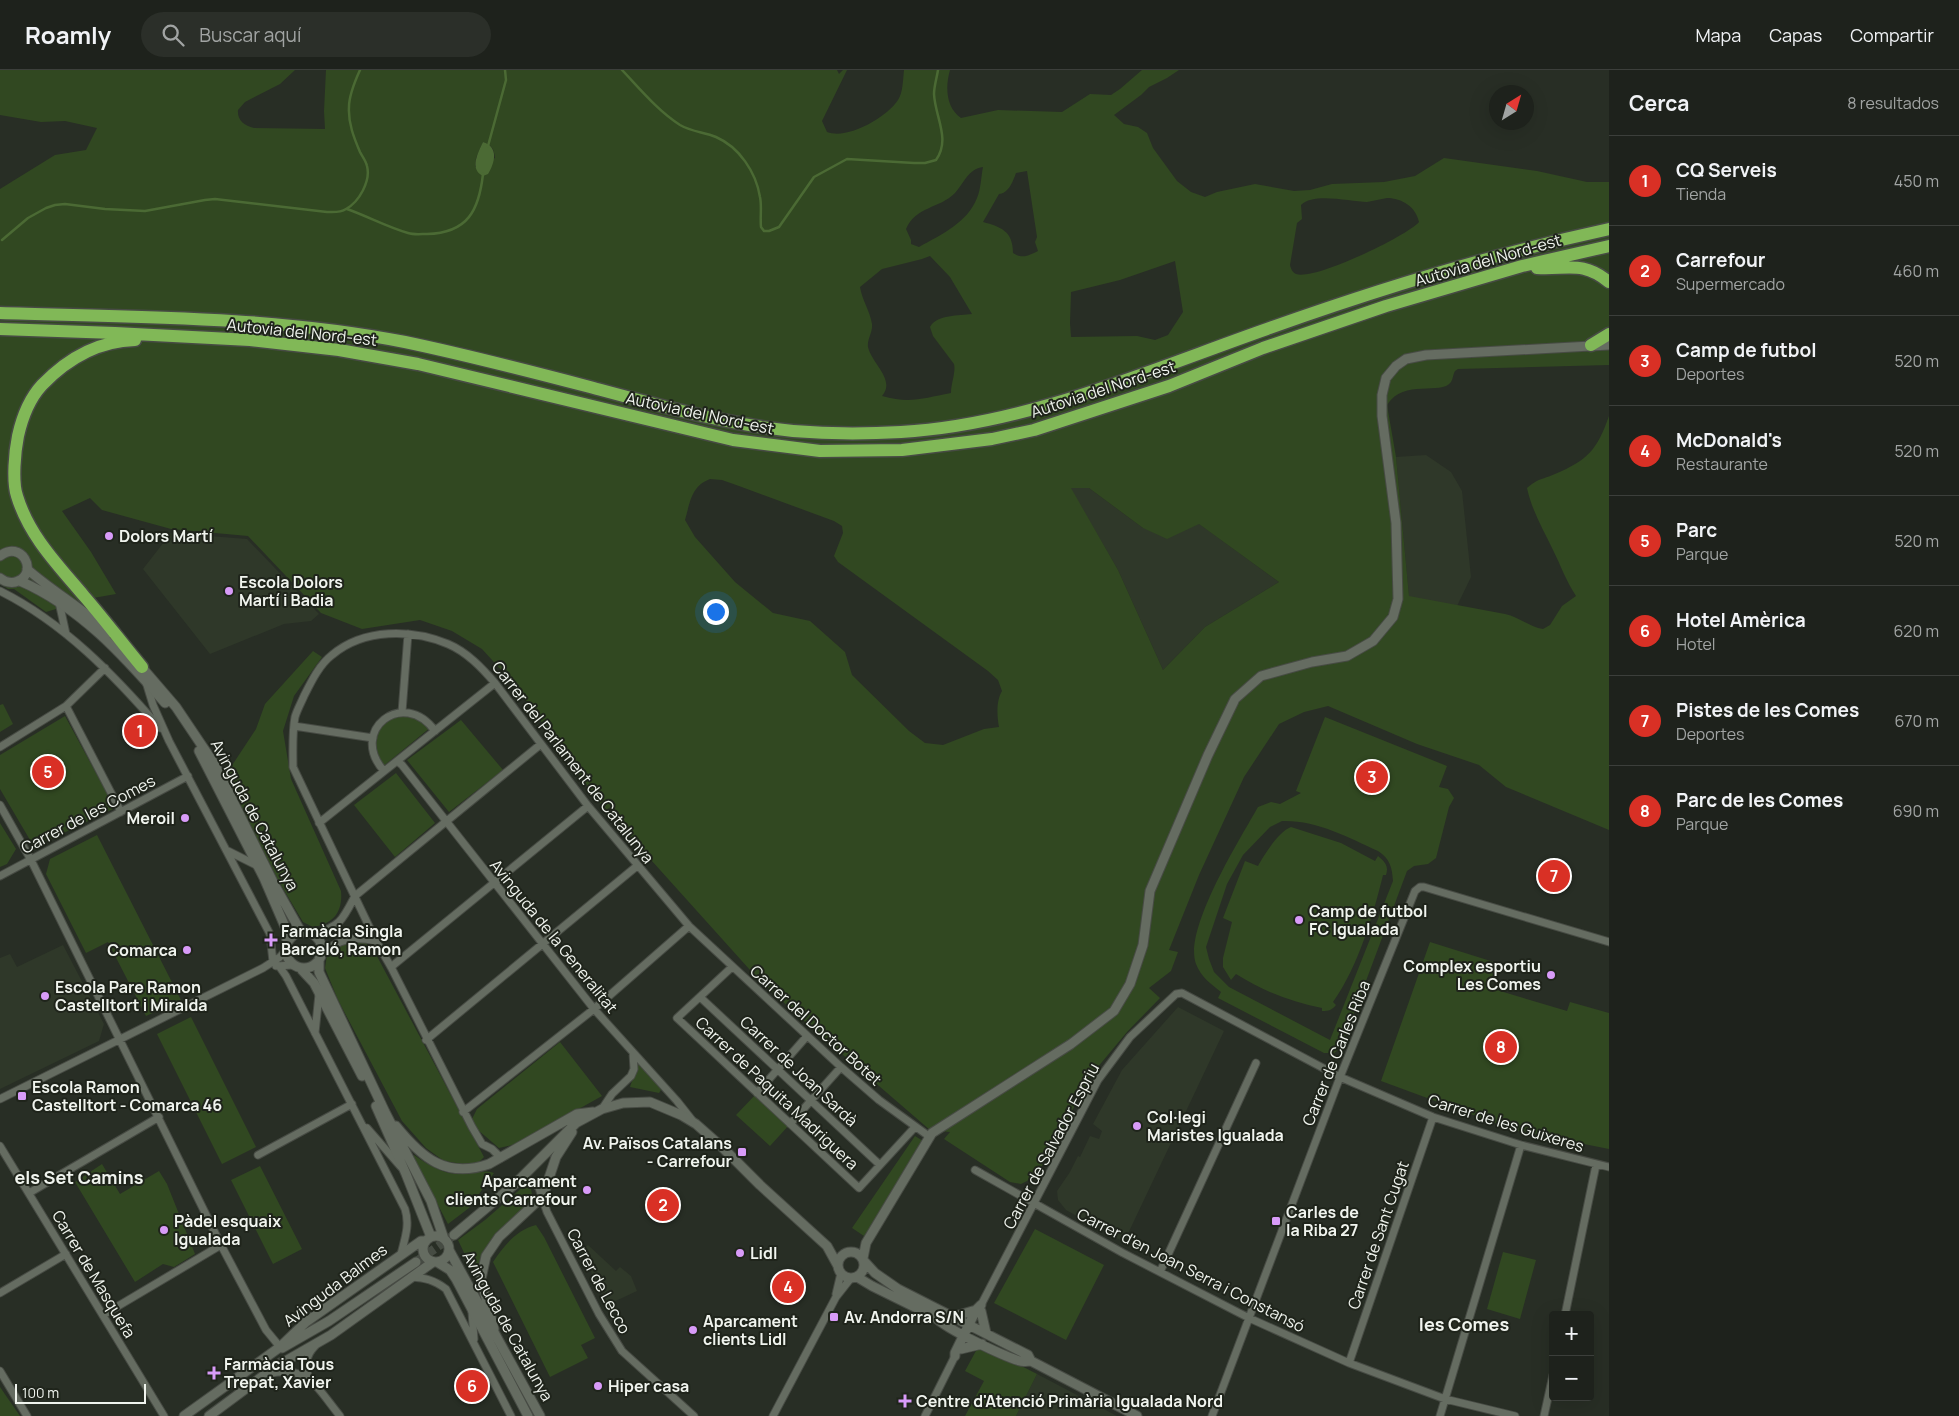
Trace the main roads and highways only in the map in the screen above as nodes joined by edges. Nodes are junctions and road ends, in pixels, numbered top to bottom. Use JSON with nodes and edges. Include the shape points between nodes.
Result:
{"nodes":[{"id":1,"x":1609,"y":229,"type":"edge"},
{"id":2,"x":1609,"y":246,"type":"edge"},
{"id":3,"x":1522,"y":266,"type":"junction"},
{"id":4,"x":1609,"y":282,"type":"edge"},
{"id":5,"x":0,"y":313,"type":"edge"},
{"id":6,"x":0,"y":329,"type":"edge"},
{"id":7,"x":1609,"y":334,"type":"edge"},
{"id":8,"x":191,"y":337,"type":"junction"},
{"id":9,"x":1591,"y":345,"type":"road end"},
{"id":10,"x":142,"y":667,"type":"road end"}],
"edges":[{"from":1,"to":5,"type":"highway","name":"Autovia del Nord-est","via":[[1432,274],[1043,406],[981,421],[906,432],[835,434],[754,426],[644,402],[462,354],[314,328],[222,320]]},
{"from":2,"to":3,"type":"highway","name":"Autovia del Nord-est"},
{"from":3,"to":4,"type":"highway","via":[[1572,266],[1588,269]]},
{"from":3,"to":8,"type":"highway","name":"Autovia del Nord-est","via":[[1360,315],[1263,348],[1169,386],[1034,430],[992,439],[902,450],[820,451],[733,440],[376,356],[295,345]]},
{"from":6,"to":8,"type":"highway","name":"Autovia del Nord-est"},
{"from":7,"to":9,"type":"highway"},
{"from":8,"to":10,"type":"highway","via":[[110,343],[75,357],[46,381],[28,407],[14,452],[16,494],[30,528],[48,555]]}]}
